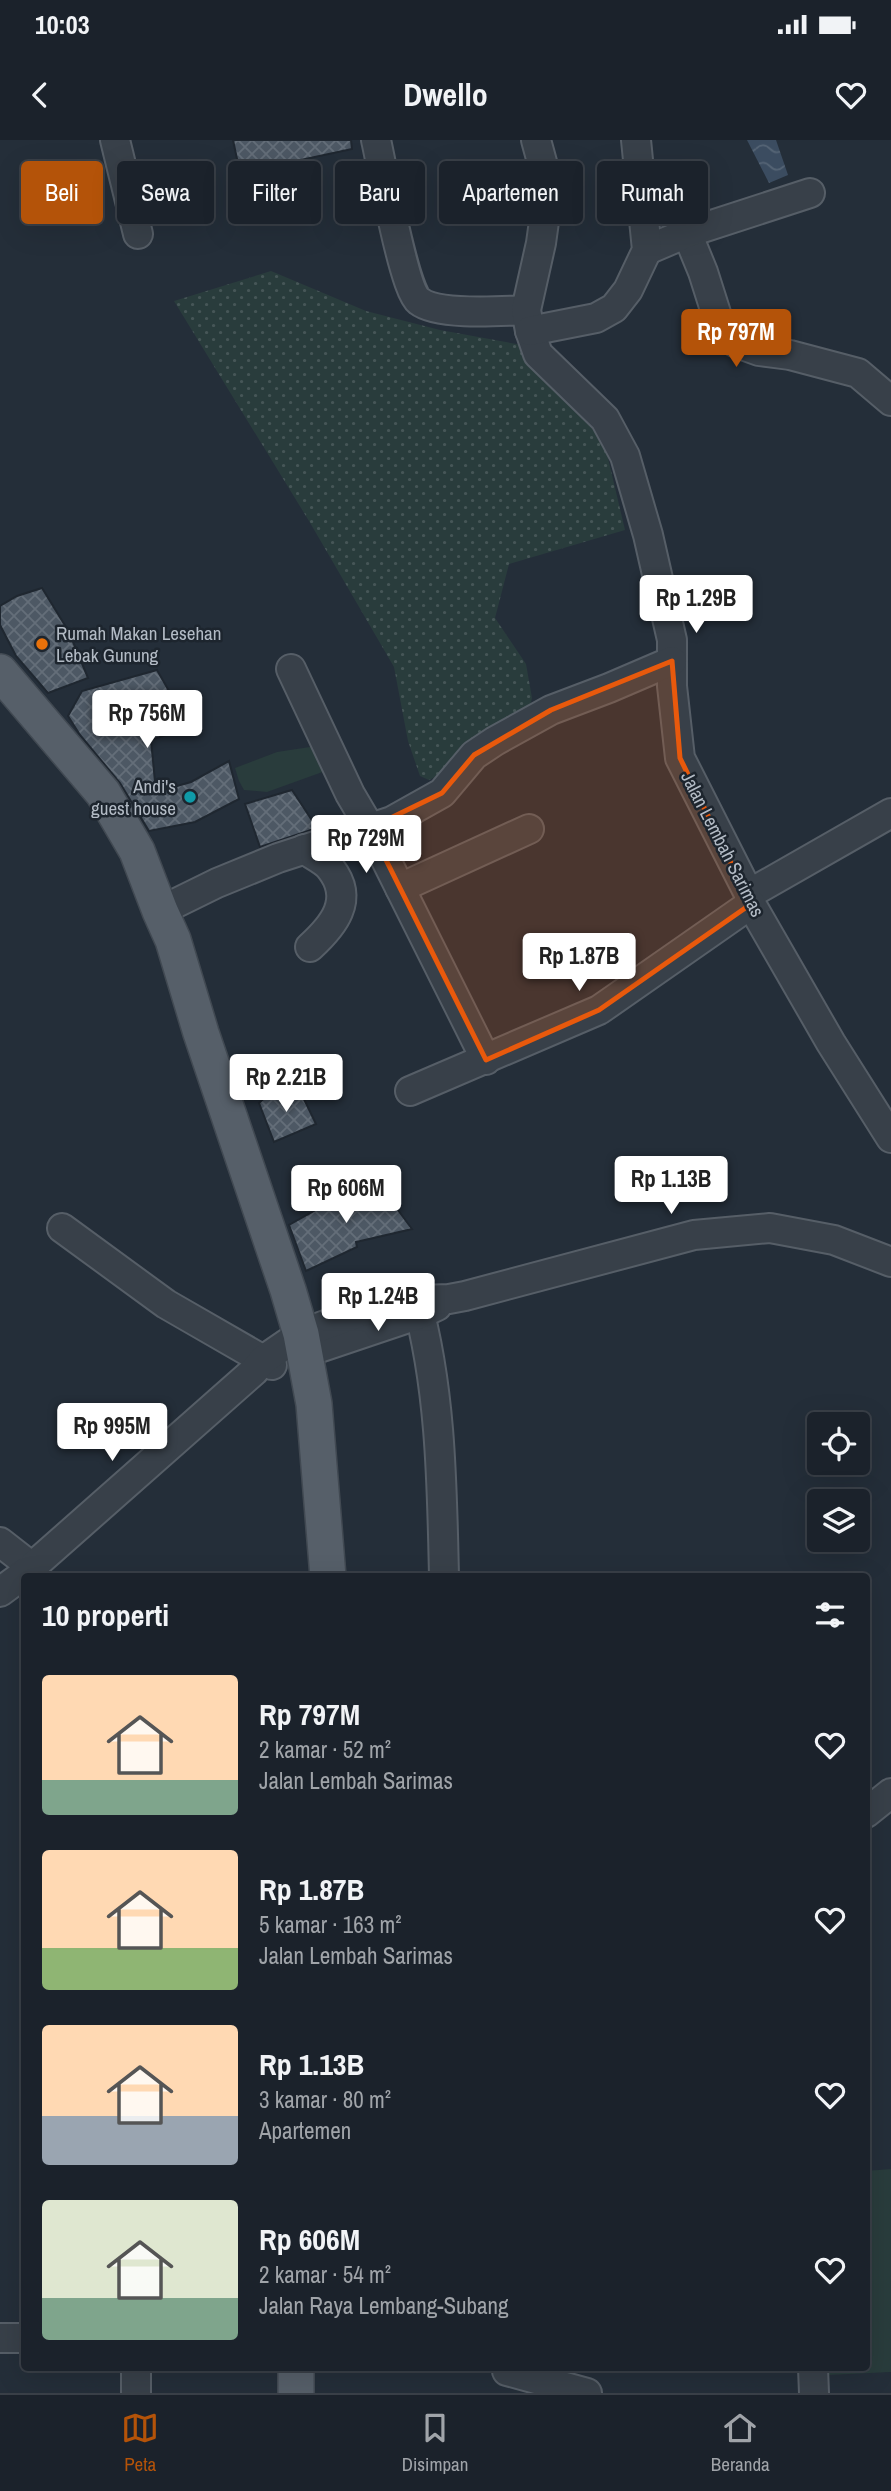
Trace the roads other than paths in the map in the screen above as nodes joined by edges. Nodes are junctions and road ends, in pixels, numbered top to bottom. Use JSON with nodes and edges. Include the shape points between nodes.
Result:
{"nodes":[{"id":1,"x":115,"y":140,"type":"edge"},
{"id":2,"x":376,"y":140,"type":"edge"},
{"id":3,"x":536,"y":140,"type":"edge"},
{"id":4,"x":636,"y":140,"type":"edge"},
{"id":5,"x":810,"y":193,"type":"dead end"},
{"id":6,"x":687,"y":233,"type":"junction"},
{"id":7,"x":138,"y":234,"type":"dead end"},
{"id":8,"x":647,"y":250,"type":"junction"},
{"id":9,"x":528,"y":321,"type":"junction"},
{"id":10,"x":891,"y":401,"type":"edge"},
{"id":11,"x":672,"y":661,"type":"junction"},
{"id":12,"x":291,"y":669,"type":"dead end"},
{"id":13,"x":0,"y":672,"type":"edge"},
{"id":14,"x":891,"y":813,"type":"edge"},
{"id":15,"x":370,"y":828,"type":"junction"},
{"id":16,"x":529,"y":829,"type":"dead end"},
{"id":17,"x":304,"y":849,"type":"junction"},
{"id":18,"x":400,"y":888,"type":"junction"},
{"id":19,"x":750,"y":899,"type":"junction"},
{"id":20,"x":160,"y":911,"type":"junction"},
{"id":21,"x":310,"y":947,"type":"dead end"},
{"id":22,"x":486,"y":1060,"type":"junction"},
{"id":23,"x":410,"y":1091,"type":"dead end"},
{"id":24,"x":891,"y":1138,"type":"edge"},
{"id":25,"x":62,"y":1228,"type":"dead end"},
{"id":26,"x":891,"y":1262,"type":"edge"},
{"id":27,"x":418,"y":1307,"type":"junction"},
{"id":28,"x":303,"y":1343,"type":"junction"},
{"id":29,"x":263,"y":1365,"type":"junction"},
{"id":30,"x":0,"y":1542,"type":"edge"},
{"id":31,"x":32,"y":1567,"type":"junction"},
{"id":32,"x":24,"y":1573,"type":"edge"},
{"id":33,"x":328,"y":1573,"type":"edge"},
{"id":34,"x":444,"y":1573,"type":"edge"},
{"id":35,"x":21,"y":1576,"type":"edge"},
{"id":36,"x":0,"y":1592,"type":"edge"},
{"id":37,"x":891,"y":1793,"type":"edge"},
{"id":38,"x":870,"y":1810,"type":"edge"},
{"id":39,"x":0,"y":2338,"type":"edge"},
{"id":40,"x":21,"y":2338,"type":"edge"},
{"id":41,"x":136,"y":2371,"type":"edge"},
{"id":42,"x":296,"y":2371,"type":"edge"},
{"id":43,"x":507,"y":2371,"type":"dead end"},
{"id":44,"x":813,"y":2371,"type":"edge"},
{"id":45,"x":136,"y":2393,"type":"edge"},
{"id":46,"x":296,"y":2393,"type":"edge"},
{"id":47,"x":587,"y":2393,"type":"edge"},
{"id":48,"x":814,"y":2393,"type":"edge"}],
"edges":[{"from":1,"to":7,"type":"street"},
{"from":2,"to":9,"type":"street","via":[[411,293],[431,307]]},
{"from":3,"to":9,"type":"street","via":[[545,173],[546,207]]},
{"from":4,"to":8,"type":"street"},
{"from":5,"to":6,"type":"street"},
{"from":6,"to":8,"type":"street"},
{"from":6,"to":10,"type":"street","via":[[723,335],[759,351],[858,373]]},
{"from":8,"to":9,"type":"street","via":[[614,308],[596,318]]},
{"from":9,"to":11,"type":"street","name":"Jalan Lembah Sarimas","via":[[538,354],[605,419],[625,456],[672,640]]},
{"from":11,"to":15,"type":"street","via":[[551,710],[474,755],[442,793]]},
{"from":11,"to":19,"type":"street","name":"Jalan Lembah Sarimas","via":[[680,758]]},
{"from":12,"to":15,"type":"street"},
{"from":13,"to":20,"type":"main road","via":[[103,793],[137,851]]},
{"from":14,"to":19,"type":"street"},
{"from":15,"to":17,"type":"street"},
{"from":15,"to":18,"type":"street"},
{"from":16,"to":18,"type":"street"},
{"from":17,"to":20,"type":"street"},
{"from":17,"to":21,"type":"street","via":[[331,869],[341,891],[341,909],[330,929]]},
{"from":18,"to":22,"type":"street"},
{"from":19,"to":22,"type":"street","via":[[599,1010]]},
{"from":19,"to":24,"type":"street","name":"Jalan Lembah Sarimas"},
{"from":20,"to":28,"type":"main road"},
{"from":22,"to":23,"type":"street"},
{"from":25,"to":29,"type":"street","via":[[166,1304]]},
{"from":26,"to":27,"type":"street","via":[[834,1240],[770,1228],[694,1235]]},
{"from":27,"to":28,"type":"street","via":[[391,1301]]},
{"from":27,"to":34,"type":"street","via":[[436,1423]]},
{"from":28,"to":29,"type":"street"},
{"from":28,"to":33,"type":"main road","via":[[314,1404]]},
{"from":29,"to":31,"type":"street"},
{"from":30,"to":31,"type":"street"},
{"from":31,"to":32,"type":"street"},
{"from":35,"to":36,"type":"street"},
{"from":37,"to":38,"type":"street"},
{"from":39,"to":40,"type":"street"},
{"from":41,"to":45,"type":"street"},
{"from":42,"to":46,"type":"main road"},
{"from":43,"to":47,"type":"street"},
{"from":44,"to":48,"type":"street"}]}
